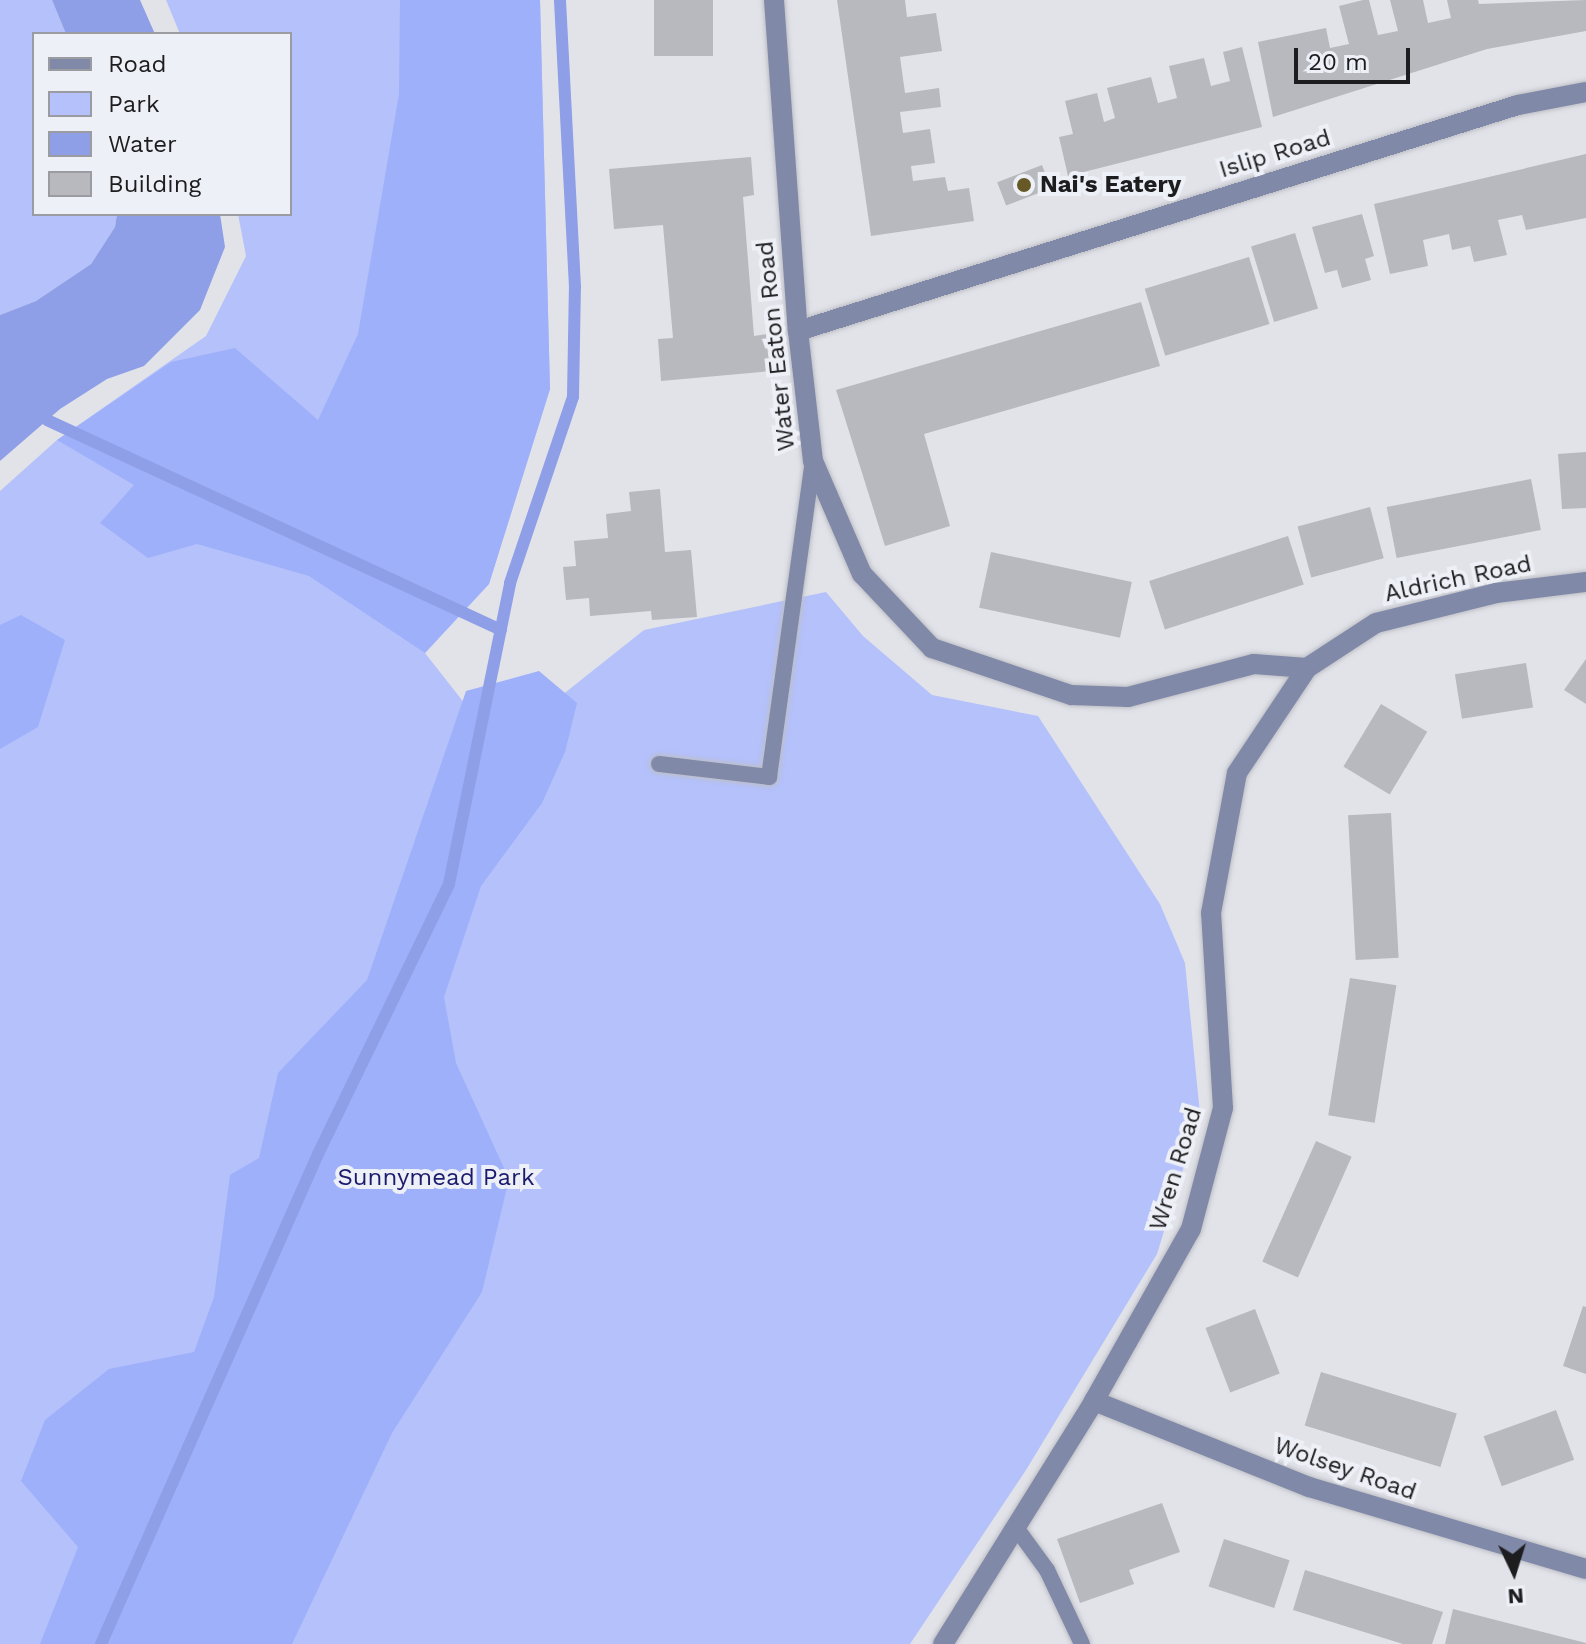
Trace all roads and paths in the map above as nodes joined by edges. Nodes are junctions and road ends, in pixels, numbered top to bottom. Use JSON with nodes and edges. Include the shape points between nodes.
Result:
{"nodes":[{"id":1,"x":774,"y":0,"type":"edge"},
{"id":2,"x":1586,"y":92,"type":"edge"},
{"id":3,"x":798,"y":331,"type":"junction"},
{"id":4,"x":813,"y":461,"type":"junction"},
{"id":5,"x":1586,"y":582,"type":"edge"},
{"id":6,"x":1307,"y":668,"type":"junction"},
{"id":7,"x":659,"y":764,"type":"dead end"},
{"id":8,"x":1094,"y":1401,"type":"junction"},
{"id":9,"x":1017,"y":1529,"type":"junction"},
{"id":10,"x":1586,"y":1569,"type":"edge"},
{"id":11,"x":1077,"y":1642,"type":"edge"},
{"id":12,"x":943,"y":1644,"type":"edge"}],
"edges":[{"from":1,"to":3,"type":"street","name":"Water Eaton Road"},
{"from":2,"to":3,"type":"street","name":"Islip Road","via":[[1518,105]]},
{"from":3,"to":4,"type":"street","name":"Water Eaton Road"},
{"from":4,"to":6,"type":"street","name":"Water Eaton Road","via":[[862,574],[932,648],[1071,695],[1128,697],[1254,664]]},
{"from":4,"to":7,"type":"lane","via":[[769,777]]},
{"from":5,"to":6,"type":"street","name":"Aldrich Road","via":[[1496,593],[1376,623]]},
{"from":6,"to":8,"type":"street","name":"Wren Road","via":[[1237,773],[1211,913],[1223,1108],[1191,1229]]},
{"from":8,"to":9,"type":"street","name":"Wren Road"},
{"from":8,"to":10,"type":"street","name":"Wolsey Road","via":[[1309,1487]]},
{"from":9,"to":11,"type":"lane","via":[[1047,1570]]},
{"from":9,"to":12,"type":"street","name":"Wren Road"}]}
